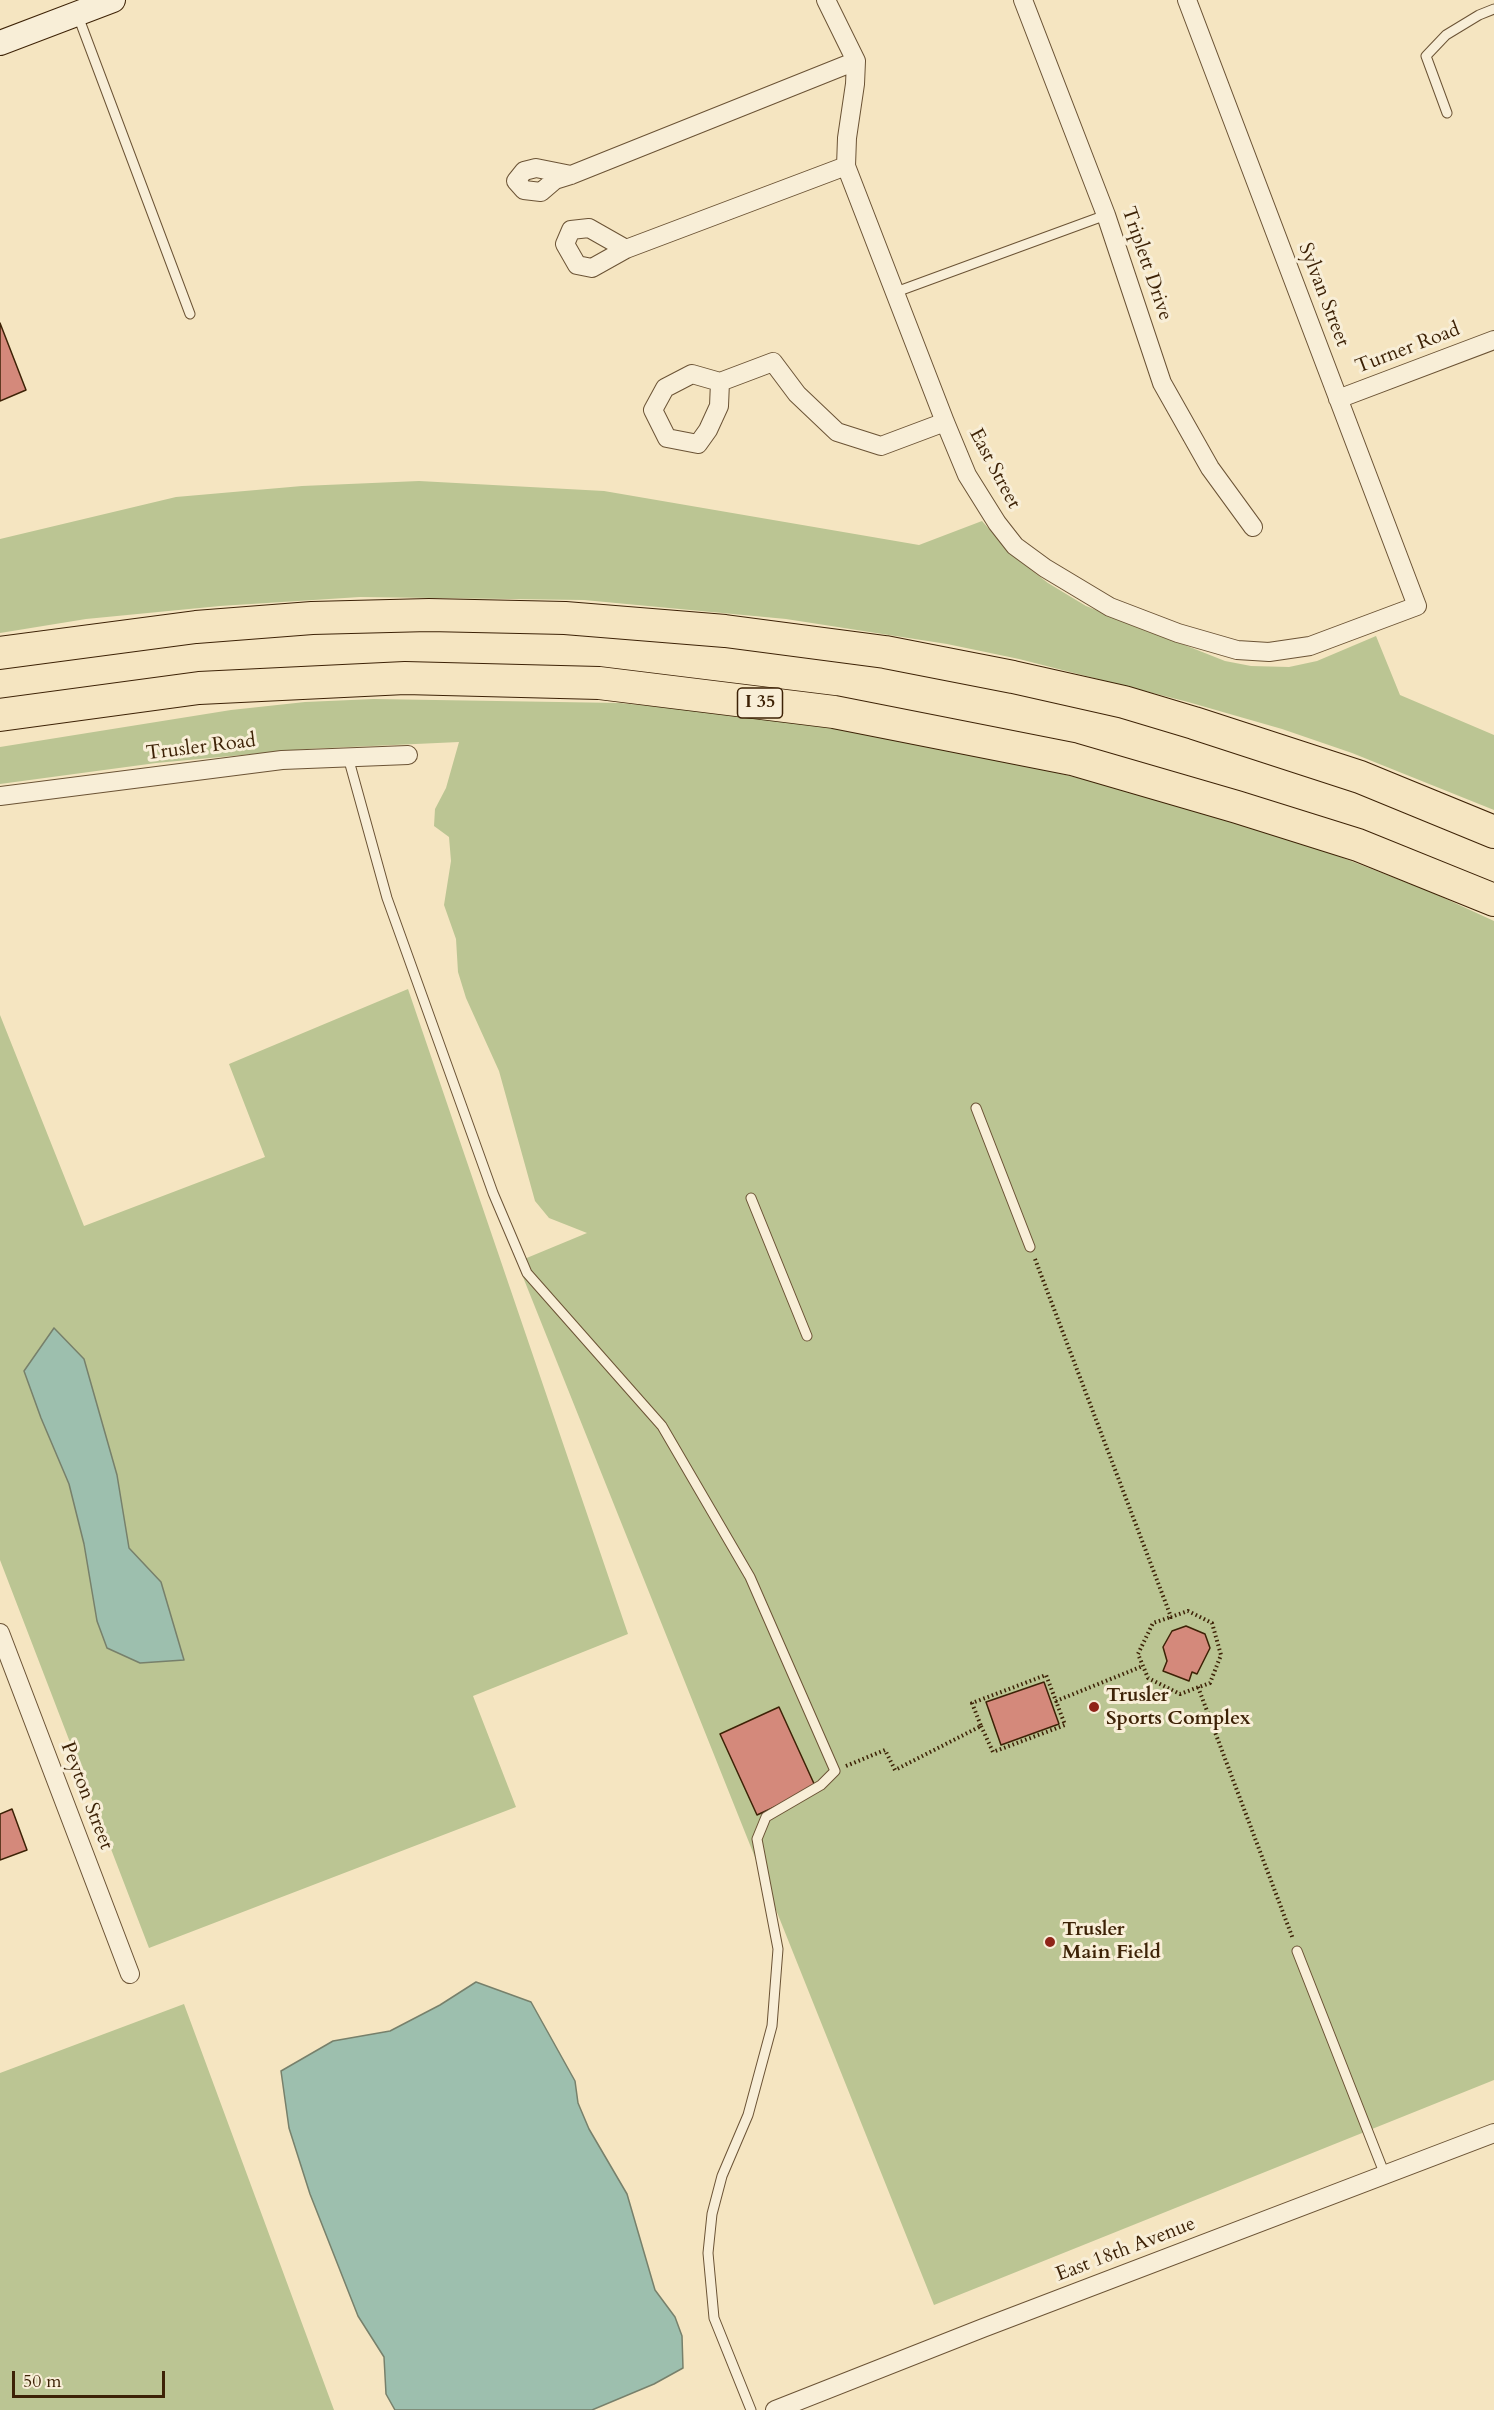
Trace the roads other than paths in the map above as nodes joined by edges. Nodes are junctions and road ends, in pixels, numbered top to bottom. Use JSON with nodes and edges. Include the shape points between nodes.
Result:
{"nodes":[{"id":1,"x":113,"y":0,"type":"edge"},
{"id":2,"x":826,"y":0,"type":"edge"},
{"id":3,"x":1023,"y":0,"type":"edge"},
{"id":4,"x":1187,"y":0,"type":"edge"},
{"id":5,"x":1494,"y":9,"type":"edge"},
{"id":6,"x":77,"y":13,"type":"junction"},
{"id":7,"x":0,"y":43,"type":"edge"},
{"id":8,"x":856,"y":61,"type":"junction"},
{"id":9,"x":1447,"y":113,"type":"dead end"},
{"id":10,"x":846,"y":166,"type":"junction"},
{"id":11,"x":571,"y":174,"type":"dead end"},
{"id":12,"x":1106,"y":215,"type":"junction"},
{"id":13,"x":626,"y":249,"type":"dead end"},
{"id":14,"x":896,"y":292,"type":"junction"},
{"id":15,"x":190,"y":314,"type":"dead end"},
{"id":16,"x":1494,"y":340,"type":"edge"},
{"id":17,"x":720,"y":382,"type":"dead end"},
{"id":18,"x":1338,"y":399,"type":"junction"},
{"id":19,"x":945,"y":422,"type":"junction"},
{"id":20,"x":1253,"y":527,"type":"dead end"},
{"id":21,"x":1417,"y":606,"type":"joint"},
{"id":22,"x":0,"y":653,"type":"edge"},
{"id":23,"x":0,"y":715,"type":"edge"},
{"id":24,"x":408,"y":755,"type":"dead end"},
{"id":25,"x":348,"y":757,"type":"junction"},
{"id":26,"x":0,"y":796,"type":"edge"},
{"id":27,"x":1494,"y":832,"type":"edge"},
{"id":28,"x":1494,"y":900,"type":"edge"},
{"id":29,"x":976,"y":1108,"type":"dead end"},
{"id":30,"x":751,"y":1198,"type":"dead end"},
{"id":31,"x":1030,"y":1247,"type":"road end"},
{"id":32,"x":807,"y":1336,"type":"dead end"},
{"id":33,"x":0,"y":1633,"type":"edge"},
{"id":34,"x":1297,"y":1951,"type":"road end"},
{"id":35,"x":130,"y":1974,"type":"dead end"},
{"id":36,"x":1494,"y":2133,"type":"edge"},
{"id":37,"x":1385,"y":2175,"type":"junction"},
{"id":38,"x":751,"y":2410,"type":"edge"},
{"id":39,"x":775,"y":2410,"type":"edge"}],
"edges":[{"from":1,"to":6,"type":"main road"},
{"from":2,"to":8,"type":"street"},
{"from":3,"to":12,"type":"street","name":"Triplett Drive"},
{"from":4,"to":18,"type":"street","name":"Sylvan Street"},
{"from":5,"to":9,"type":"lane","via":[[1446,35],[1426,56]]},
{"from":6,"to":7,"type":"main road"},
{"from":6,"to":15,"type":"lane"},
{"from":8,"to":10,"type":"street","name":"East Street"},
{"from":8,"to":11,"type":"street"},
{"from":10,"to":13,"type":"street"},
{"from":10,"to":14,"type":"street","name":"East Street"},
{"from":12,"to":14,"type":"lane"},
{"from":12,"to":20,"type":"street","name":"Triplett Drive","via":[[1162,383],[1210,468]]},
{"from":14,"to":19,"type":"street","name":"East Street"},
{"from":16,"to":18,"type":"street","name":"Turner Road"},
{"from":17,"to":19,"type":"street","via":[[773,362],[797,394],[837,432],[881,446]]},
{"from":18,"to":21,"type":"street","name":"Sylvan Street"},
{"from":19,"to":21,"type":"street","name":"East Street","via":[[967,475],[1015,546],[1110,607],[1237,650],[1269,652],[1310,646]]},
{"from":22,"to":27,"type":"highway","via":[[196,627],[312,618],[565,618],[725,631],[885,652],[1124,702],[1360,777]]},
{"from":23,"to":28,"type":"highway","number":"I 35","via":[[200,688],[405,678],[599,683],[834,712],[1072,759],[1358,845]]},
{"from":24,"to":25,"type":"street","name":"Trusler Road"},
{"from":25,"to":26,"type":"street","name":"Trusler Road","via":[[282,760]]},
{"from":25,"to":38,"type":"lane","via":[[387,898],[492,1193],[527,1273],[662,1425],[750,1577],[835,1771],[821,1785],[766,1817],[757,1839],[778,1949],[772,2026],[748,2115],[722,2176],[712,2214],[708,2253],[714,2318]]},
{"from":29,"to":31,"type":"lane"},
{"from":30,"to":32,"type":"lane"},
{"from":33,"to":35,"type":"street","name":"Peyton Street"},
{"from":34,"to":37,"type":"lane"},
{"from":36,"to":37,"type":"street","name":"East 18th Avenue"},
{"from":37,"to":39,"type":"street","name":"East 18th Avenue"}]}
